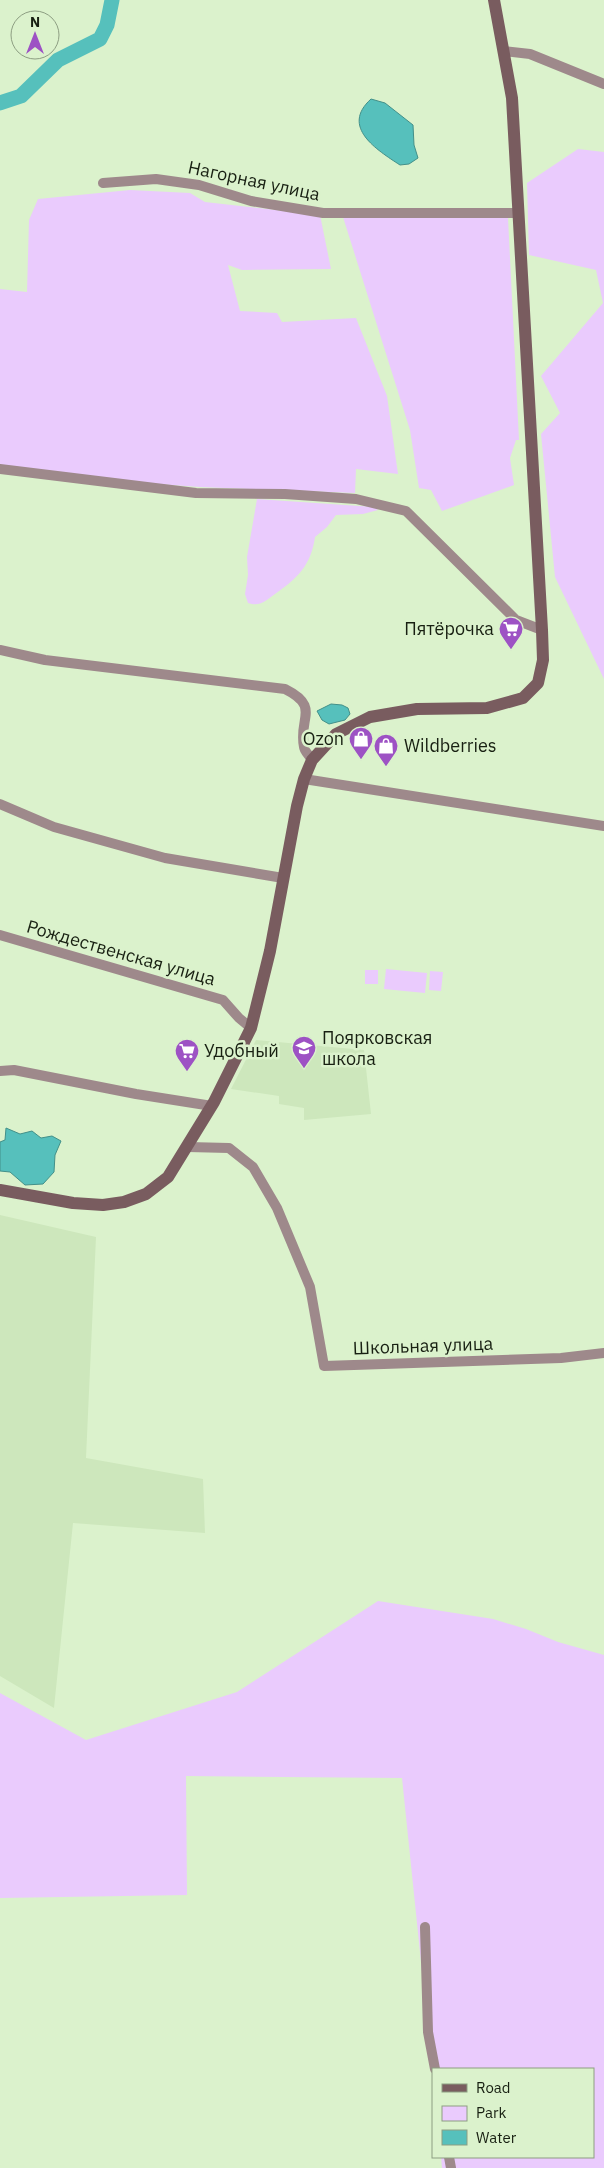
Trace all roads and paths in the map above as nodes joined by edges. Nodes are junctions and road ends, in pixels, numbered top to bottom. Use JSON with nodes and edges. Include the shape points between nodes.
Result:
{"nodes":[{"id":1,"x":494,"y":0,"type":"edge"},
{"id":2,"x":504,"y":51,"type":"junction"},
{"id":3,"x":604,"y":84,"type":"edge"},
{"id":4,"x":103,"y":182,"type":"dead end"},
{"id":5,"x":519,"y":213,"type":"junction"},
{"id":6,"x":0,"y":469,"type":"edge"},
{"id":7,"x":542,"y":630,"type":"junction"},
{"id":8,"x":0,"y":650,"type":"edge"},
{"id":9,"x":312,"y":760,"type":"junction"},
{"id":10,"x":304,"y":779,"type":"junction"},
{"id":11,"x":0,"y":804,"type":"edge"},
{"id":12,"x":604,"y":826,"type":"edge"},
{"id":13,"x":283,"y":878,"type":"junction"},
{"id":14,"x":0,"y":935,"type":"edge"},
{"id":15,"x":251,"y":1028,"type":"junction"},
{"id":16,"x":0,"y":1071,"type":"edge"},
{"id":17,"x":212,"y":1106,"type":"junction"},
{"id":18,"x":188,"y":1147,"type":"junction"},
{"id":19,"x":0,"y":1190,"type":"edge"},
{"id":20,"x":604,"y":1353,"type":"edge"},
{"id":21,"x":425,"y":1927,"type":"dead end"},
{"id":22,"x":435,"y":2068,"type":"edge"}],
"edges":[{"from":1,"to":2,"type":"main road"},
{"from":2,"to":3,"type":"street","via":[[530,54]]},
{"from":2,"to":5,"type":"main road","via":[[512,98]]},
{"from":4,"to":5,"type":"street","name":"Нагорная улица","via":[[156,179],[323,213]]},
{"from":5,"to":7,"type":"main road"},
{"from":6,"to":7,"type":"street","via":[[196,493],[356,499],[406,511],[516,620]]},
{"from":7,"to":9,"type":"main road","via":[[543,660],[538,683],[523,698],[487,708],[417,708],[370,717],[336,734]]},
{"from":8,"to":9,"type":"street","via":[[45,660],[285,689],[300,697],[306,705],[304,748]]},
{"from":9,"to":10,"type":"main road"},
{"from":10,"to":12,"type":"street"},
{"from":10,"to":13,"type":"main road"},
{"from":11,"to":13,"type":"street","via":[[54,827],[165,858]]},
{"from":13,"to":15,"type":"main road","via":[[270,951]]},
{"from":14,"to":15,"type":"street","name":"Рождественская улица","via":[[223,1000]]},
{"from":15,"to":17,"type":"main road"},
{"from":16,"to":17,"type":"street","via":[[14,1070]]},
{"from":17,"to":18,"type":"main road"},
{"from":18,"to":19,"type":"main road","via":[[168,1178],[146,1194],[124,1202],[103,1205],[73,1203]]},
{"from":18,"to":20,"type":"street","name":"Школьная улица","via":[[229,1148],[253,1167],[276,1208],[310,1287],[324,1366],[561,1358]]},
{"from":21,"to":22,"type":"street","via":[[428,2032]]}]}
